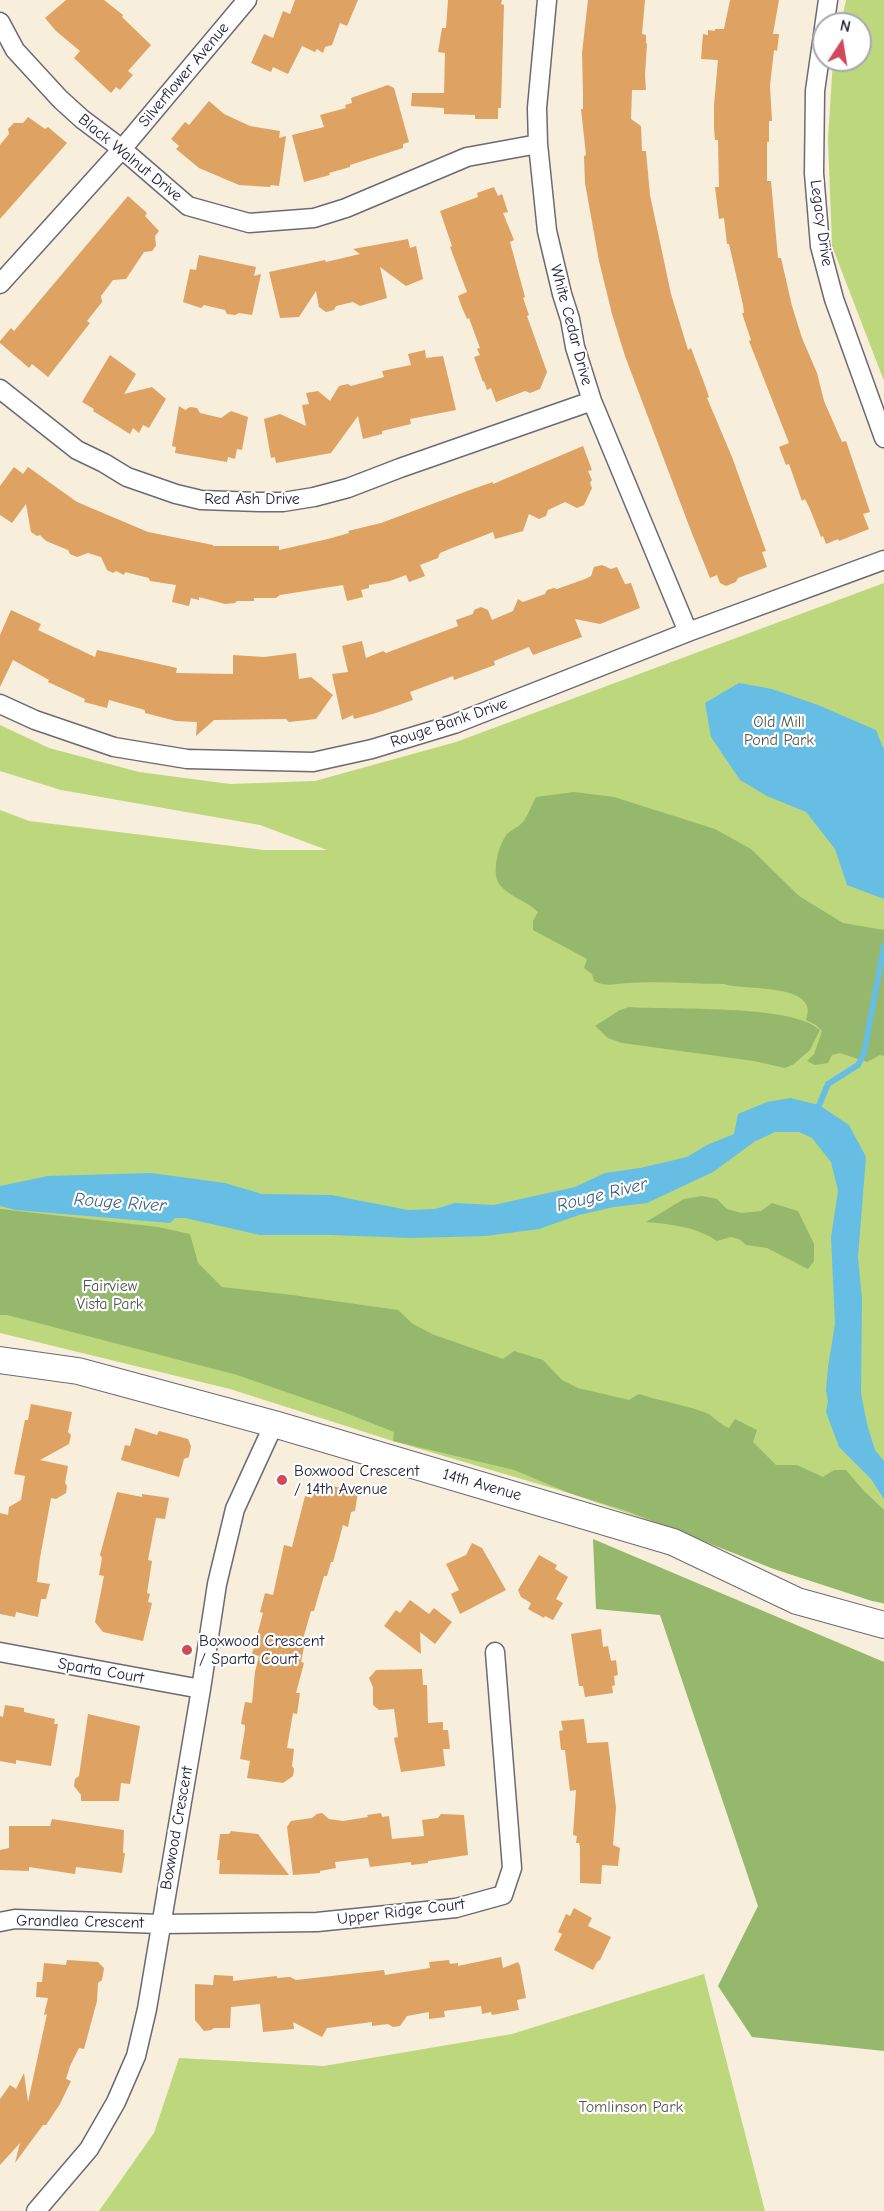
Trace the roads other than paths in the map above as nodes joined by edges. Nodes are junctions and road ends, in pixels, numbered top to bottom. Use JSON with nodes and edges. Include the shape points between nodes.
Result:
{"nodes":[{"id":1,"x":247,"y":0,"type":"edge"},
{"id":2,"x":547,"y":0,"type":"edge"},
{"id":3,"x":828,"y":0,"type":"edge"},
{"id":4,"x":0,"y":22,"type":"edge"},
{"id":5,"x":538,"y":144,"type":"junction"},
{"id":6,"x":122,"y":148,"type":"junction"},
{"id":7,"x":0,"y":284,"type":"edge"},
{"id":8,"x":0,"y":389,"type":"edge"},
{"id":9,"x":592,"y":401,"type":"junction"},
{"id":10,"x":884,"y":438,"type":"edge"},
{"id":11,"x":884,"y":560,"type":"edge"},
{"id":12,"x":688,"y":632,"type":"junction"},
{"id":13,"x":0,"y":704,"type":"edge"},
{"id":14,"x":0,"y":1360,"type":"edge"},
{"id":15,"x":274,"y":1424,"type":"junction"},
{"id":16,"x":884,"y":1625,"type":"edge"},
{"id":17,"x":0,"y":1652,"type":"edge"},
{"id":18,"x":495,"y":1652,"type":"dead end"},
{"id":19,"x":201,"y":1689,"type":"junction"},
{"id":20,"x":0,"y":1922,"type":"edge"},
{"id":21,"x":161,"y":1924,"type":"junction"},
{"id":22,"x":36,"y":2211,"type":"edge"}],
"edges":[{"from":1,"to":6,"type":"street","name":"Silverflower Avenue"},
{"from":2,"to":5,"type":"street","name":"White Cedar Drive","via":[[537,108]]},
{"from":3,"to":10,"type":"street","name":"Legacy Drive","via":[[815,91],[814,173],[820,246],[834,299]]},
{"from":4,"to":6,"type":"street","name":"Black Walnut Drive","via":[[15,50],[41,80],[82,119]]},
{"from":5,"to":6,"type":"street","name":"Black Walnut Drive","via":[[467,157],[314,218],[249,223],[188,206]]},
{"from":5,"to":9,"type":"street","name":"White Cedar Drive","via":[[547,231]]},
{"from":6,"to":7,"type":"street","name":"Silverflower Avenue"},
{"from":8,"to":9,"type":"street","name":"Red Ash Drive","via":[[77,450],[127,477],[201,500],[259,502],[283,502],[348,488]]},
{"from":9,"to":12,"type":"street","name":"White Cedar Drive"},
{"from":11,"to":12,"type":"street","name":"Rouge Bank Drive"},
{"from":12,"to":13,"type":"street","name":"Rouge Bank Drive","via":[[454,724],[313,762],[187,759],[114,747]]},
{"from":14,"to":15,"type":"main road","name":"14th Avenue","via":[[78,1371]]},
{"from":15,"to":16,"type":"main road","name":"14th Avenue","via":[[673,1542],[797,1601]]},
{"from":15,"to":19,"type":"street","name":"Boxwood Crescent","via":[[235,1509],[217,1584]]},
{"from":17,"to":19,"type":"street","name":"Sparta Court"},
{"from":18,"to":21,"type":"street","name":"Upper Ridge Court","via":[[512,1868],[503,1895],[456,1908],[317,1922]]},
{"from":19,"to":21,"type":"street","name":"Boxwood Crescent"},
{"from":20,"to":21,"type":"street","name":"Grandlea Crescent","via":[[15,1919]]},
{"from":21,"to":22,"type":"street","name":"Boxwood Crescent","via":[[136,2056],[116,2102],[89,2150]]}]}
